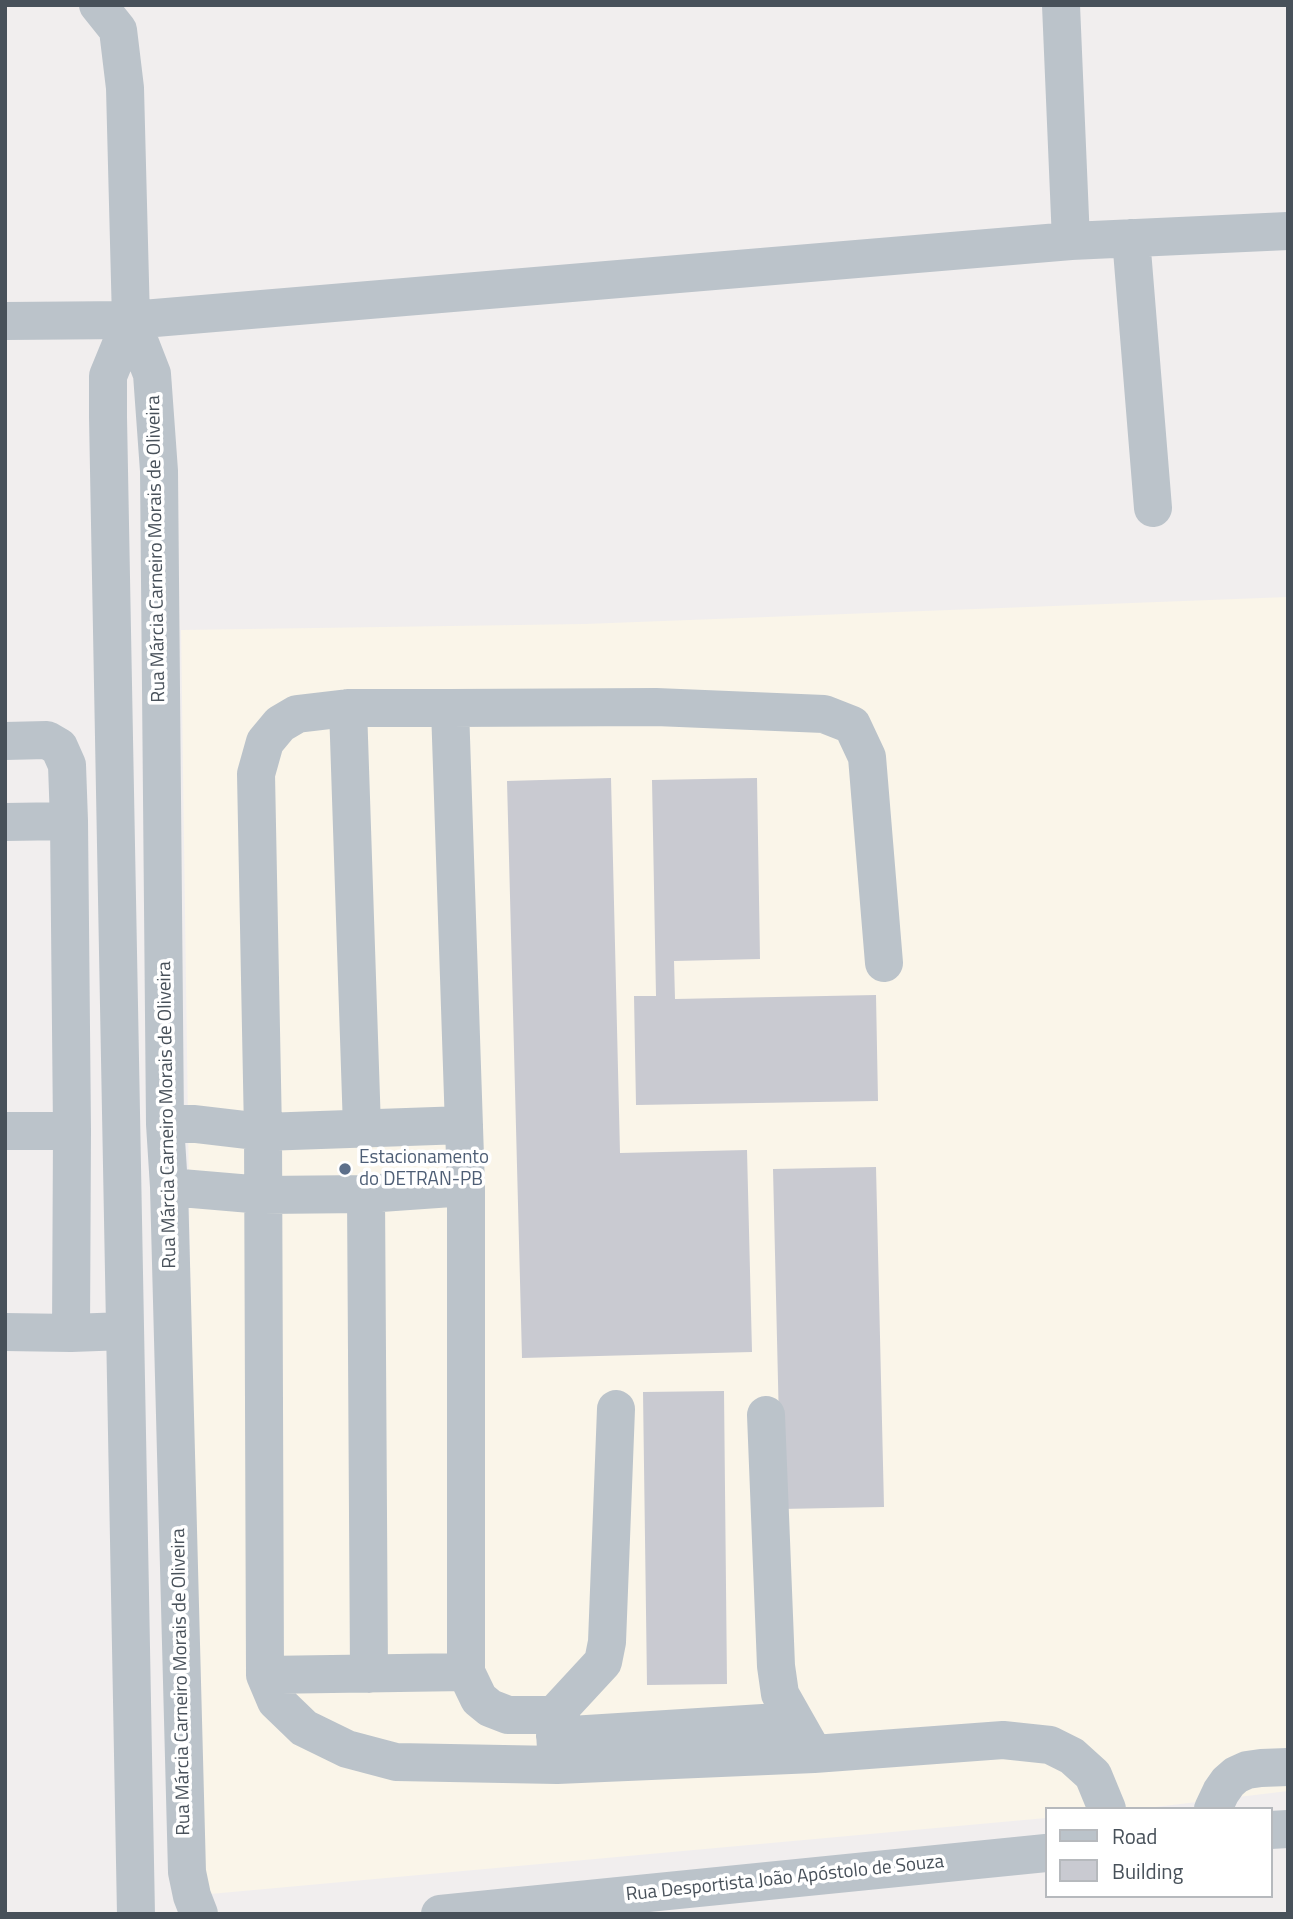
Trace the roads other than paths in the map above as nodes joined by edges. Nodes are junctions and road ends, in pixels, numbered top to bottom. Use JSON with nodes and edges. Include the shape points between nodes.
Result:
{"nodes":[{"id":1,"x":98,"y":5,"type":"edge"},
{"id":2,"x":1061,"y":5,"type":"edge"},
{"id":3,"x":1288,"y":230,"type":"edge"},
{"id":4,"x":1131,"y":238,"type":"junction"},
{"id":5,"x":1071,"y":241,"type":"junction"},
{"id":6,"x":131,"y":320,"type":"junction"},
{"id":7,"x":5,"y":321,"type":"edge"},
{"id":8,"x":1153,"y":508,"type":"dead end"},
{"id":9,"x":348,"y":708,"type":"junction"},
{"id":10,"x":450,"y":708,"type":"junction"},
{"id":11,"x":5,"y":741,"type":"edge"},
{"id":12,"x":69,"y":821,"type":"junction"},
{"id":13,"x":5,"y":822,"type":"edge"},
{"id":14,"x":884,"y":963,"type":"dead end"},
{"id":15,"x":165,"y":1124,"type":"junction"},
{"id":16,"x":464,"y":1125,"type":"junction"},
{"id":17,"x":362,"y":1128,"type":"junction"},
{"id":18,"x":5,"y":1131,"type":"edge"},
{"id":19,"x":72,"y":1131,"type":"junction"},
{"id":20,"x":263,"y":1132,"type":"junction"},
{"id":21,"x":169,"y":1187,"type":"junction"},
{"id":22,"x":466,"y":1187,"type":"junction"},
{"id":23,"x":366,"y":1194,"type":"junction"},
{"id":24,"x":263,"y":1195,"type":"junction"},
{"id":25,"x":125,"y":1331,"type":"junction"},
{"id":26,"x":5,"y":1332,"type":"edge"},
{"id":27,"x":71,"y":1333,"type":"junction"},
{"id":28,"x":616,"y":1409,"type":"dead end"},
{"id":29,"x":766,"y":1415,"type":"dead end"},
{"id":30,"x":466,"y":1672,"type":"junction"},
{"id":31,"x":369,"y":1674,"type":"junction"},
{"id":32,"x":265,"y":1675,"type":"junction"},
{"id":33,"x":795,"y":1721,"type":"junction"},
{"id":34,"x":555,"y":1739,"type":"junction"},
{"id":35,"x":814,"y":1754,"type":"junction"},
{"id":36,"x":1288,"y":1767,"type":"edge"},
{"id":37,"x":1106,"y":1807,"type":"edge"},
{"id":38,"x":1214,"y":1807,"type":"edge"},
{"id":39,"x":1044,"y":1853,"type":"edge"},
{"id":40,"x":136,"y":1914,"type":"edge"},
{"id":41,"x":199,"y":1914,"type":"edge"},
{"id":42,"x":440,"y":1914,"type":"edge"}],
"edges":[{"from":1,"to":6,"type":"street","name":"Rua Márcia Carneiro Morais de Oliveira","via":[[118,30],[125,89]]},
{"from":2,"to":5,"type":"street"},
{"from":3,"to":4,"type":"street"},
{"from":4,"to":5,"type":"street"},
{"from":4,"to":8,"type":"street"},
{"from":5,"to":6,"type":"street"},
{"from":6,"to":7,"type":"street"},
{"from":6,"to":15,"type":"street","name":"Rua Márcia Carneiro Morais de Oliveira","via":[[152,374],[159,471]]},
{"from":6,"to":25,"type":"street","name":"Rua Márcia Carneiro Morais de Oliveira","via":[[108,376]]},
{"from":9,"to":10,"type":"street"},
{"from":9,"to":17,"type":"street"},
{"from":9,"to":20,"type":"street","via":[[297,714],[280,724],[265,743],[256,774]]},
{"from":10,"to":14,"type":"street","via":[[785,712],[824,714],[852,726],[867,757]]},
{"from":10,"to":16,"type":"street"},
{"from":11,"to":12,"type":"street","via":[[47,740],[59,747],[67,765]]},
{"from":12,"to":13,"type":"street"},
{"from":12,"to":19,"type":"street"},
{"from":15,"to":20,"type":"street"},
{"from":15,"to":21,"type":"street","name":"Rua Márcia Carneiro Morais de Oliveira"},
{"from":16,"to":17,"type":"street"},
{"from":16,"to":22,"type":"street"},
{"from":17,"to":20,"type":"street"},
{"from":18,"to":19,"type":"street"},
{"from":19,"to":27,"type":"street"},
{"from":20,"to":24,"type":"street"},
{"from":21,"to":24,"type":"street"},
{"from":21,"to":41,"type":"street","name":"Rua Márcia Carneiro Morais de Oliveira","via":[[187,1872]]},
{"from":22,"to":23,"type":"street"},
{"from":22,"to":30,"type":"street"},
{"from":23,"to":24,"type":"street"},
{"from":23,"to":31,"type":"street"},
{"from":24,"to":32,"type":"street"},
{"from":25,"to":27,"type":"street"},
{"from":25,"to":40,"type":"street","name":"Rua Márcia Carneiro Morais de Oliveira"},
{"from":26,"to":27,"type":"street"},
{"from":28,"to":34,"type":"street","via":[[607,1642],[603,1662]]},
{"from":29,"to":33,"type":"street","via":[[776,1666],[780,1694]]},
{"from":30,"to":31,"type":"street"},
{"from":30,"to":34,"type":"street","via":[[479,1699],[490,1708]]},
{"from":31,"to":32,"type":"street"},
{"from":32,"to":34,"type":"street","via":[[276,1701],[303,1728],[347,1749],[396,1762]]},
{"from":33,"to":34,"type":"street"},
{"from":33,"to":35,"type":"street"},
{"from":34,"to":35,"type":"street"},
{"from":35,"to":37,"type":"street","via":[[1003,1740],[1051,1745],[1093,1775]]},
{"from":36,"to":38,"type":"street","via":[[1236,1775]]},
{"from":39,"to":42,"type":"street","name":"Rua Desportista João Apóstolo de Souza"}]}
